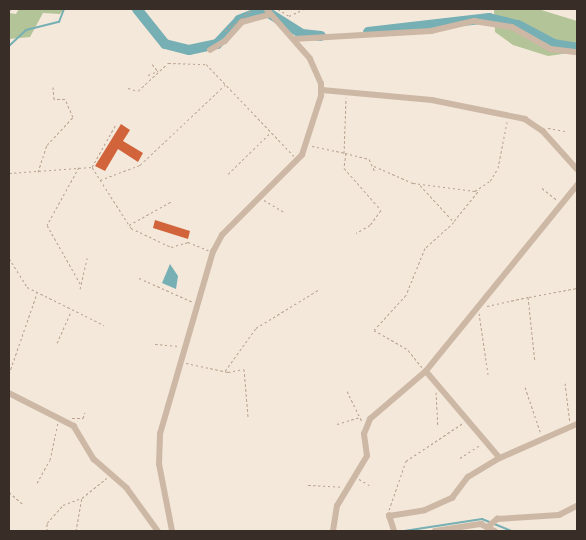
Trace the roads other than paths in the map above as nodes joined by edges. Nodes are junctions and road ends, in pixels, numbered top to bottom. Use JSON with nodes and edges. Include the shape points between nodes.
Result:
{"nodes":[{"id":1,"x":268,"y":12,"type":"edge"},
{"id":2,"x":294,"y":39,"type":"junction"},
{"id":3,"x":210,"y":50,"type":"dead end"},
{"id":4,"x":577,"y":52,"type":"edge"},
{"id":5,"x":322,"y":90,"type":"junction"},
{"id":6,"x":577,"y":169,"type":"edge"},
{"id":7,"x":577,"y":185,"type":"edge"},
{"id":8,"x":425,"y":371,"type":"junction"},
{"id":9,"x":9,"y":393,"type":"edge"},
{"id":10,"x":577,"y":424,"type":"edge"},
{"id":11,"x":500,"y":458,"type":"junction"},
{"id":12,"x":577,"y":506,"type":"edge"},
{"id":13,"x":491,"y":523,"type":"junction"},
{"id":14,"x":158,"y":531,"type":"edge"},
{"id":15,"x":172,"y":531,"type":"edge"},
{"id":16,"x":333,"y":531,"type":"edge"},
{"id":17,"x":394,"y":531,"type":"edge"},
{"id":18,"x":435,"y":531,"type":"edge"},
{"id":19,"x":495,"y":531,"type":"edge"}],
"edges":[{"from":1,"to":2,"type":"street"},
{"from":1,"to":3,"type":"street","via":[[242,22],[225,41]]},
{"from":2,"to":4,"type":"street","via":[[431,31],[474,21],[512,27],[551,49]]},
{"from":2,"to":5,"type":"street","via":[[314,68]]},
{"from":5,"to":6,"type":"street","via":[[432,100],[508,115],[542,130]]},
{"from":5,"to":15,"type":"street","via":[[306,145],[297,160],[218,239],[213,252],[178,361],[158,453]]},
{"from":7,"to":8,"type":"street"},
{"from":8,"to":11,"type":"street"},
{"from":8,"to":16,"type":"street","via":[[373,414],[366,429],[367,456],[345,489]]},
{"from":9,"to":14,"type":"street","via":[[69,422],[94,459],[112,475]]},
{"from":10,"to":11,"type":"street"},
{"from":11,"to":17,"type":"street","via":[[468,477],[452,498],[425,510],[389,516]]},
{"from":12,"to":13,"type":"street","via":[[559,515]]},
{"from":13,"to":18,"type":"street"},
{"from":13,"to":19,"type":"street"}]}
